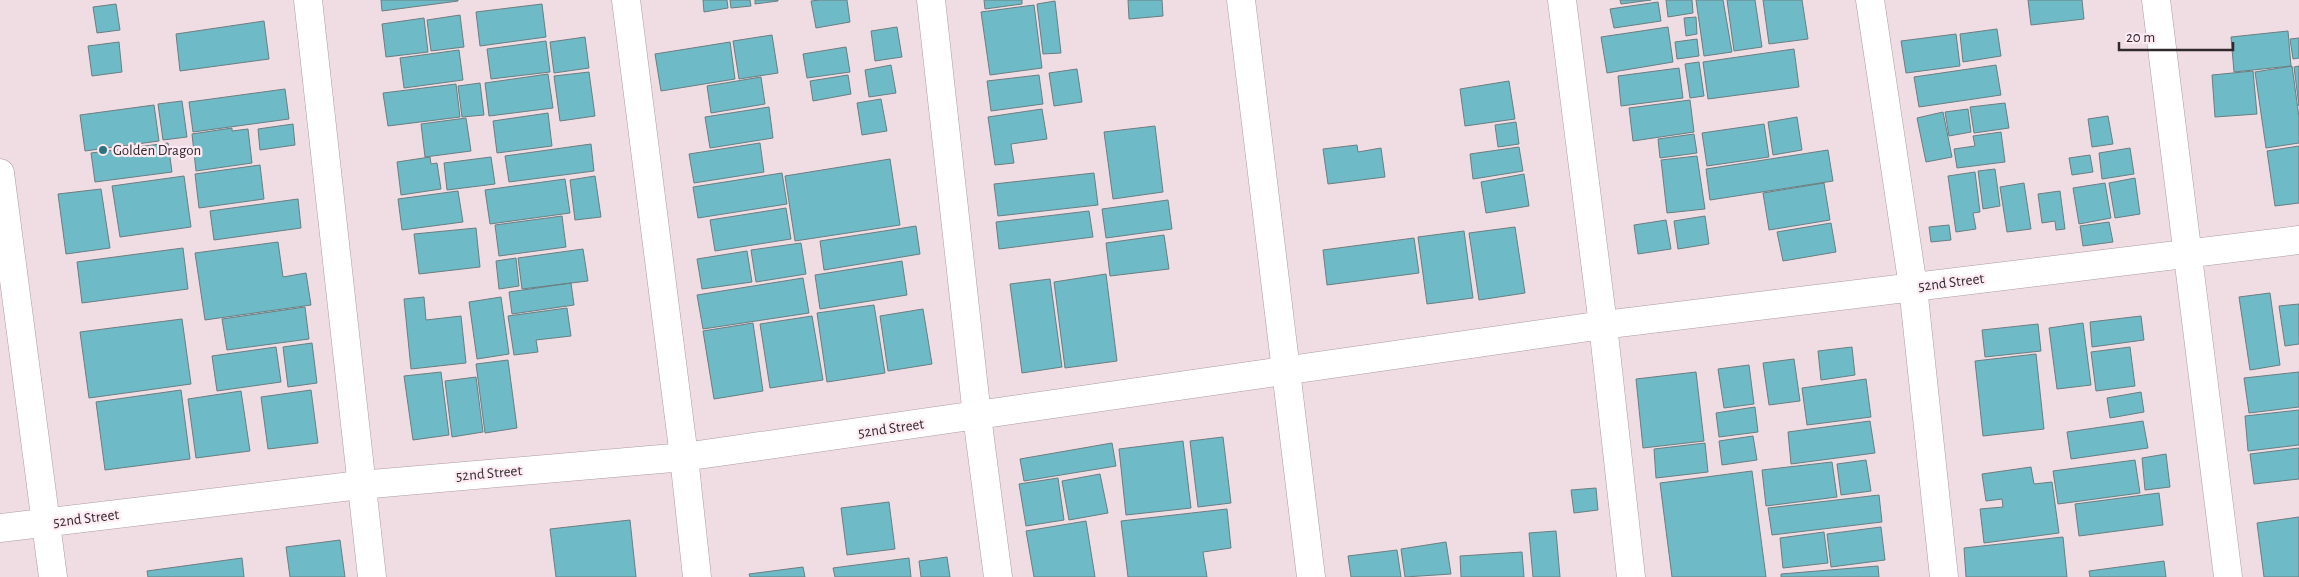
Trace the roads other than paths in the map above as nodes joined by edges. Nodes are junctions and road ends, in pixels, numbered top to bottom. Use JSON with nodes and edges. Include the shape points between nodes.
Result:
{"nodes":[{"id":1,"x":308,"y":0,"type":"edge"},
{"id":2,"x":626,"y":0,"type":"edge"},
{"id":3,"x":931,"y":0,"type":"edge"},
{"id":4,"x":1241,"y":0,"type":"edge"},
{"id":5,"x":1562,"y":0,"type":"edge"},
{"id":6,"x":1870,"y":0,"type":"edge"},
{"id":7,"x":2156,"y":0,"type":"edge"},
{"id":8,"x":0,"y":172,"type":"edge"},
{"id":9,"x":2299,"y":240,"type":"edge"},
{"id":10,"x":2186,"y":254,"type":"junction"},
{"id":11,"x":1913,"y":287,"type":"junction"},
{"id":12,"x":1603,"y":325,"type":"junction"},
{"id":13,"x":1286,"y":370,"type":"junction"},
{"id":14,"x":977,"y":416,"type":"junction"},
{"id":15,"x":684,"y":457,"type":"junction"},
{"id":16,"x":360,"y":485,"type":"junction"},
{"id":17,"x":47,"y":523,"type":"junction"},
{"id":18,"x":0,"y":528,"type":"edge"},
{"id":19,"x":53,"y":577,"type":"edge"},
{"id":20,"x":372,"y":577,"type":"edge"},
{"id":21,"x":697,"y":577,"type":"edge"},
{"id":22,"x":998,"y":577,"type":"edge"},
{"id":23,"x":1311,"y":577,"type":"edge"},
{"id":24,"x":1631,"y":577,"type":"edge"},
{"id":25,"x":1944,"y":577,"type":"edge"},
{"id":26,"x":2228,"y":577,"type":"edge"}],
"edges":[{"from":1,"to":16,"type":"street"},
{"from":2,"to":15,"type":"street"},
{"from":3,"to":14,"type":"street"},
{"from":4,"to":13,"type":"street"},
{"from":5,"to":12,"type":"street"},
{"from":6,"to":11,"type":"street"},
{"from":7,"to":10,"type":"street"},
{"from":8,"to":17,"type":"street"},
{"from":9,"to":10,"type":"street","name":"52nd Street"},
{"from":10,"to":11,"type":"street","name":"52nd Street"},
{"from":10,"to":26,"type":"street"},
{"from":11,"to":12,"type":"street","name":"52nd Street"},
{"from":11,"to":25,"type":"street"},
{"from":12,"to":13,"type":"street","name":"52nd Street"},
{"from":12,"to":24,"type":"street"},
{"from":13,"to":14,"type":"street","name":"52nd Street"},
{"from":13,"to":23,"type":"street"},
{"from":14,"to":15,"type":"street","name":"52nd Street"},
{"from":14,"to":22,"type":"street"},
{"from":15,"to":16,"type":"street","name":"52nd Street"},
{"from":15,"to":21,"type":"street"},
{"from":16,"to":17,"type":"street","name":"52nd Street"},
{"from":16,"to":20,"type":"street"},
{"from":17,"to":18,"type":"street","name":"52nd Street"},
{"from":17,"to":19,"type":"street"}]}
